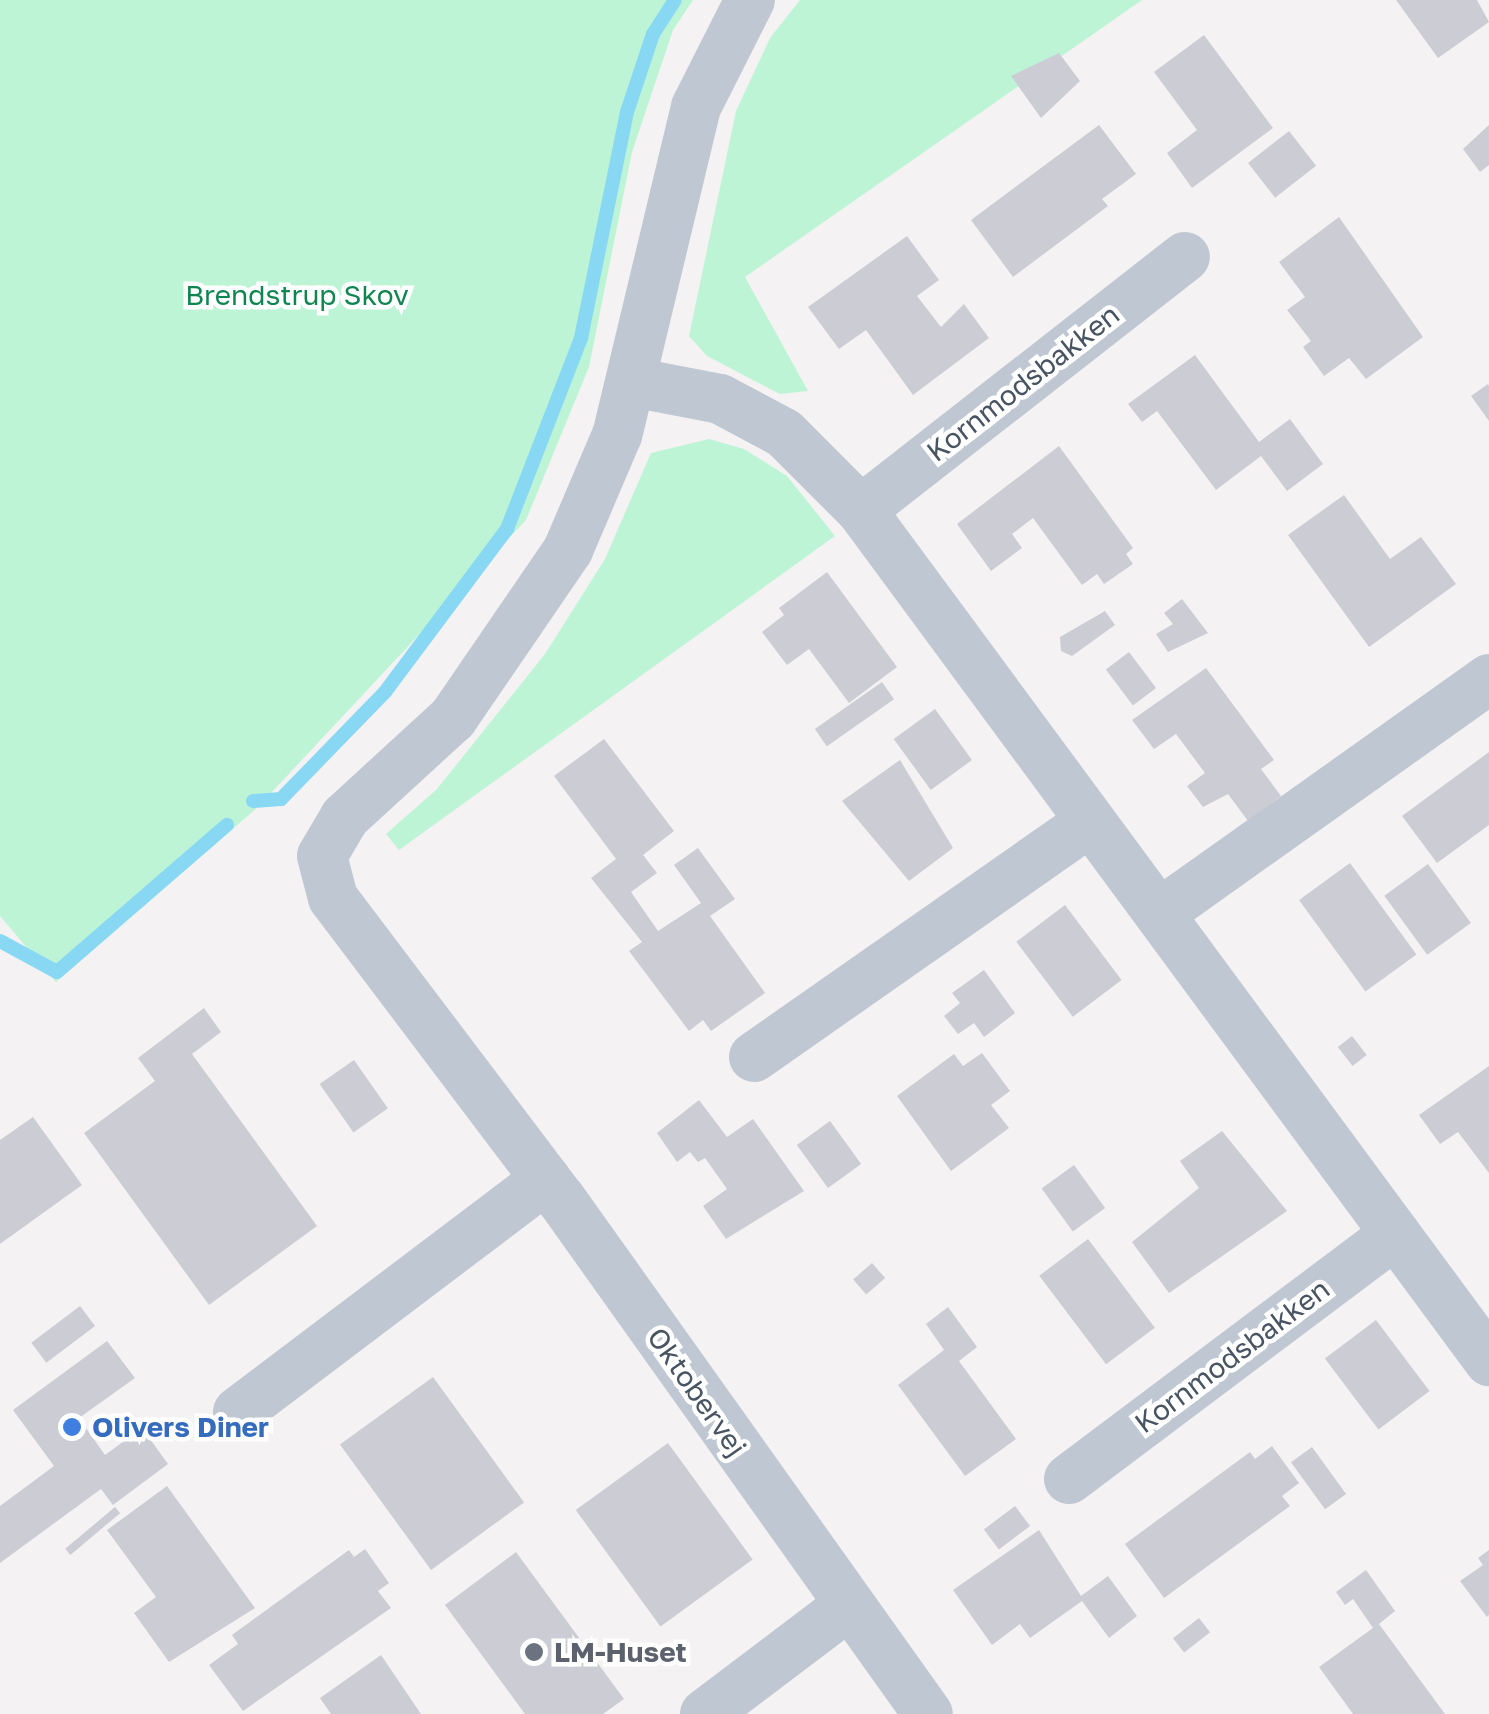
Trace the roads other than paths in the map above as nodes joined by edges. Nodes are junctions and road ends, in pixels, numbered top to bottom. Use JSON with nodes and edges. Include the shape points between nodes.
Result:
{"nodes":[{"id":1,"x":750,"y":0,"type":"edge"},
{"id":2,"x":1185,"y":256,"type":"dead end"},
{"id":3,"x":632,"y":382,"type":"junction"},
{"id":4,"x":861,"y":510,"type":"junction"},
{"id":5,"x":1489,"y":679,"type":"edge"},
{"id":6,"x":1087,"y":824,"type":"junction"},
{"id":7,"x":1160,"y":913,"type":"junction"},
{"id":8,"x":754,"y":1058,"type":"dead end"},
{"id":9,"x":546,"y":1179,"type":"junction"},
{"id":10,"x":1396,"y":1234,"type":"junction"},
{"id":11,"x":1481,"y":1332,"type":"edge"},
{"id":12,"x":238,"y":1412,"type":"dead end"},
{"id":13,"x":1069,"y":1479,"type":"dead end"},
{"id":14,"x":848,"y":1606,"type":"junction"},
{"id":15,"x":705,"y":1714,"type":"edge"},
{"id":16,"x":928,"y":1714,"type":"edge"}],
"edges":[{"from":1,"to":3,"type":"street","via":[[696,107]]},
{"from":2,"to":4,"type":"street","name":"Kornmodsbakken"},
{"from":3,"to":4,"type":"street","via":[[720,399],[784,433]]},
{"from":3,"to":9,"type":"street","name":"Oktobervej","via":[[618,435],[568,550],[501,653],[453,718],[330,834],[322,856],[334,898]]},
{"from":4,"to":6,"type":"street"},
{"from":5,"to":7,"type":"street"},
{"from":6,"to":7,"type":"street"},
{"from":6,"to":8,"type":"street"},
{"from":7,"to":10,"type":"street"},
{"from":9,"to":12,"type":"street"},
{"from":9,"to":14,"type":"street","name":"Oktobervej"},
{"from":10,"to":11,"type":"street"},
{"from":10,"to":13,"type":"street","name":"Kornmodsbakken"},
{"from":14,"to":15,"type":"street"},
{"from":14,"to":16,"type":"street","name":"Oktobervej"}]}
